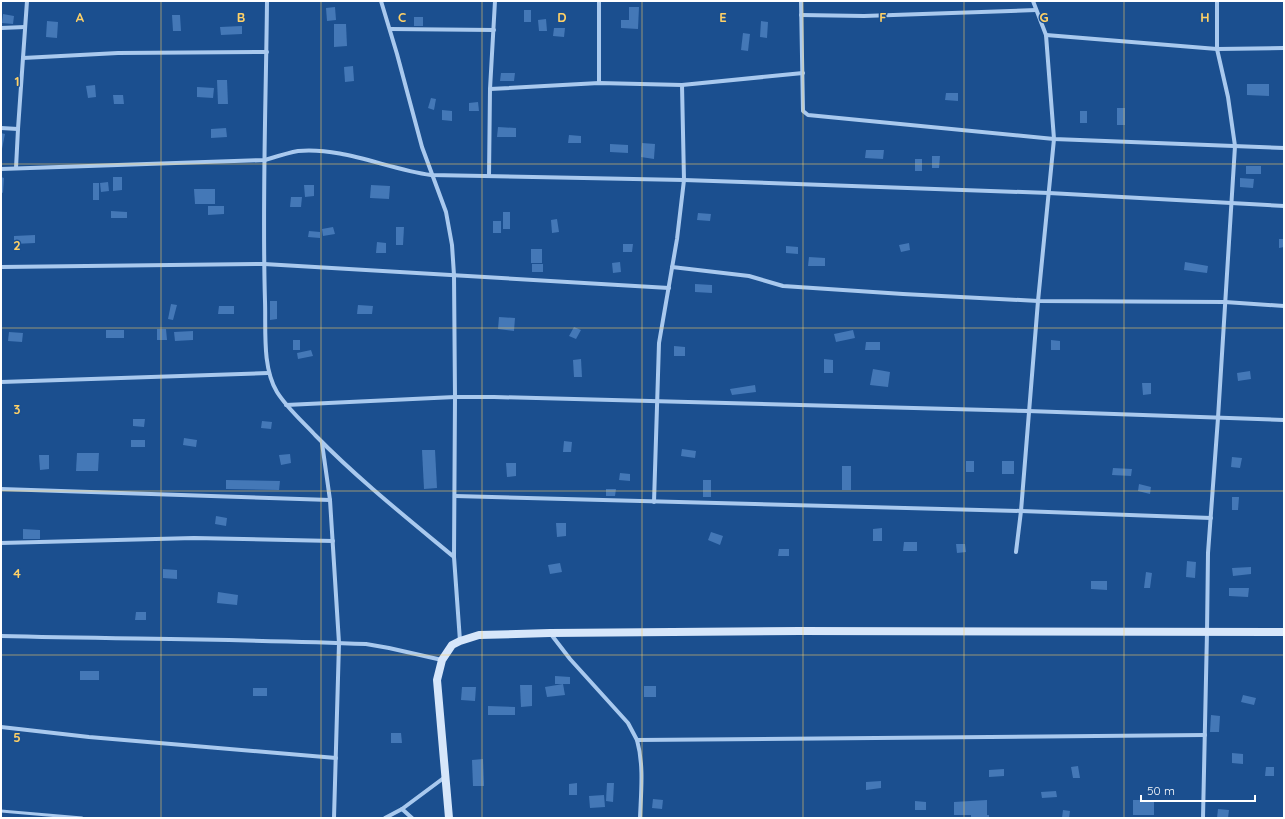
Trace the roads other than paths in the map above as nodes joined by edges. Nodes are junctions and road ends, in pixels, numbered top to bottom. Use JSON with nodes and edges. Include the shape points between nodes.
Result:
{"nodes":[{"id":1,"x":28,"y":1,"type":"edge"},
{"id":2,"x":267,"y":1,"type":"edge"},
{"id":3,"x":381,"y":1,"type":"edge"},
{"id":4,"x":495,"y":1,"type":"edge"},
{"id":5,"x":599,"y":1,"type":"edge"},
{"id":6,"x":801,"y":1,"type":"edge"},
{"id":7,"x":1033,"y":1,"type":"edge"},
{"id":8,"x":1217,"y":1,"type":"edge"},
{"id":9,"x":1036,"y":10,"type":"junction"},
{"id":10,"x":801,"y":15,"type":"junction"},
{"id":11,"x":25,"y":27,"type":"junction"},
{"id":12,"x":1,"y":28,"type":"edge"},
{"id":13,"x":390,"y":29,"type":"junction"},
{"id":14,"x":494,"y":30,"type":"junction"},
{"id":15,"x":1046,"y":35,"type":"junction"},
{"id":16,"x":1284,"y":48,"type":"edge"},
{"id":17,"x":1217,"y":49,"type":"junction"},
{"id":18,"x":267,"y":52,"type":"junction"},
{"id":19,"x":23,"y":58,"type":"junction"},
{"id":20,"x":803,"y":73,"type":"junction"},
{"id":21,"x":599,"y":84,"type":"junction"},
{"id":22,"x":682,"y":85,"type":"junction"},
{"id":23,"x":490,"y":89,"type":"junction"},
{"id":24,"x":1,"y":128,"type":"edge"},
{"id":25,"x":18,"y":129,"type":"junction"},
{"id":26,"x":1054,"y":139,"type":"junction"},
{"id":27,"x":1235,"y":146,"type":"junction"},
{"id":28,"x":1284,"y":148,"type":"edge"},
{"id":29,"x":265,"y":160,"type":"junction"},
{"id":30,"x":16,"y":168,"type":"junction"},
{"id":31,"x":1,"y":169,"type":"edge"},
{"id":32,"x":431,"y":175,"type":"junction"},
{"id":33,"x":489,"y":176,"type":"junction"},
{"id":34,"x":684,"y":180,"type":"junction"},
{"id":35,"x":1049,"y":193,"type":"junction"},
{"id":36,"x":1232,"y":204,"type":"junction"},
{"id":37,"x":1284,"y":206,"type":"edge"},
{"id":38,"x":264,"y":264,"type":"junction"},
{"id":39,"x":1,"y":267,"type":"edge"},
{"id":40,"x":672,"y":267,"type":"junction"},
{"id":41,"x":454,"y":275,"type":"junction"},
{"id":42,"x":669,"y":288,"type":"junction"},
{"id":43,"x":1038,"y":301,"type":"junction"},
{"id":44,"x":1225,"y":302,"type":"junction"},
{"id":45,"x":1284,"y":306,"type":"edge"},
{"id":46,"x":268,"y":373,"type":"junction"},
{"id":47,"x":1,"y":382,"type":"edge"},
{"id":48,"x":455,"y":397,"type":"junction"},
{"id":49,"x":657,"y":402,"type":"junction"},
{"id":50,"x":286,"y":405,"type":"junction"},
{"id":51,"x":1028,"y":411,"type":"junction"},
{"id":52,"x":1218,"y":418,"type":"junction"},
{"id":53,"x":1284,"y":420,"type":"edge"},
{"id":54,"x":322,"y":442,"type":"junction"},
{"id":55,"x":1,"y":489,"type":"edge"},
{"id":56,"x":455,"y":496,"type":"junction"},
{"id":57,"x":330,"y":500,"type":"junction"},
{"id":58,"x":654,"y":502,"type":"junction"},
{"id":59,"x":1021,"y":511,"type":"junction"},
{"id":60,"x":1210,"y":518,"type":"junction"},
{"id":61,"x":333,"y":541,"type":"junction"},
{"id":62,"x":1,"y":543,"type":"edge"},
{"id":63,"x":1016,"y":552,"type":"dead end"},
{"id":64,"x":454,"y":557,"type":"junction"},
{"id":65,"x":1207,"y":632,"type":"junction"},
{"id":66,"x":1284,"y":632,"type":"edge"},
{"id":67,"x":550,"y":633,"type":"junction"},
{"id":68,"x":1,"y":636,"type":"edge"},
{"id":69,"x":460,"y":641,"type":"junction"},
{"id":70,"x":339,"y":643,"type":"junction"},
{"id":71,"x":442,"y":660,"type":"junction"},
{"id":72,"x":1,"y":726,"type":"edge"},
{"id":73,"x":1205,"y":735,"type":"junction"},
{"id":74,"x":637,"y":740,"type":"junction"},
{"id":75,"x":336,"y":758,"type":"junction"},
{"id":76,"x":446,"y":777,"type":"junction"},
{"id":77,"x":402,"y":809,"type":"junction"},
{"id":78,"x":1,"y":811,"type":"edge"},
{"id":79,"x":82,"y":818,"type":"edge"},
{"id":80,"x":334,"y":818,"type":"edge"},
{"id":81,"x":385,"y":818,"type":"edge"},
{"id":82,"x":412,"y":818,"type":"edge"},
{"id":83,"x":449,"y":818,"type":"edge"},
{"id":84,"x":640,"y":818,"type":"edge"},
{"id":85,"x":1202,"y":818,"type":"edge"}],
"edges":[{"from":1,"to":11,"type":"street"},
{"from":2,"to":18,"type":"street"},
{"from":3,"to":13,"type":"street"},
{"from":4,"to":14,"type":"street"},
{"from":5,"to":21,"type":"street"},
{"from":6,"to":10,"type":"street"},
{"from":7,"to":9,"type":"street"},
{"from":8,"to":17,"type":"street"},
{"from":9,"to":10,"type":"street","via":[[864,16]]},
{"from":9,"to":15,"type":"street"},
{"from":10,"to":20,"type":"street"},
{"from":11,"to":12,"type":"street"},
{"from":11,"to":19,"type":"street"},
{"from":13,"to":14,"type":"street"},
{"from":13,"to":32,"type":"street"},
{"from":14,"to":23,"type":"street"},
{"from":15,"to":17,"type":"street"},
{"from":15,"to":26,"type":"street"},
{"from":16,"to":17,"type":"street"},
{"from":17,"to":27,"type":"street","via":[[1228,97]]},
{"from":18,"to":19,"type":"street"},
{"from":18,"to":29,"type":"street"},
{"from":19,"to":25,"type":"street"},
{"from":20,"to":22,"type":"street"},
{"from":20,"to":26,"type":"street","via":[[803,111],[808,115]]},
{"from":21,"to":22,"type":"street"},
{"from":21,"to":23,"type":"street"},
{"from":22,"to":34,"type":"street"},
{"from":23,"to":33,"type":"street"},
{"from":24,"to":25,"type":"street"},
{"from":25,"to":30,"type":"street"},
{"from":26,"to":27,"type":"street"},
{"from":26,"to":35,"type":"street"},
{"from":27,"to":28,"type":"street"},
{"from":27,"to":36,"type":"street"},
{"from":29,"to":30,"type":"street"},
{"from":29,"to":32,"type":"street","via":[[297,152],[329,152]]},
{"from":29,"to":38,"type":"street"},
{"from":30,"to":31,"type":"street"},
{"from":32,"to":33,"type":"street"},
{"from":32,"to":41,"type":"street","via":[[449,225]]},
{"from":33,"to":34,"type":"street"},
{"from":34,"to":35,"type":"street"},
{"from":34,"to":40,"type":"street"},
{"from":35,"to":36,"type":"street"},
{"from":35,"to":43,"type":"street"},
{"from":36,"to":37,"type":"street"},
{"from":36,"to":44,"type":"street"},
{"from":38,"to":39,"type":"street"},
{"from":38,"to":41,"type":"street"},
{"from":38,"to":46,"type":"street"},
{"from":40,"to":42,"type":"street"},
{"from":40,"to":43,"type":"street","via":[[749,276],[783,286]]},
{"from":41,"to":42,"type":"street"},
{"from":41,"to":48,"type":"street"},
{"from":42,"to":49,"type":"street","via":[[659,343]]},
{"from":43,"to":44,"type":"street"},
{"from":43,"to":51,"type":"street"},
{"from":44,"to":45,"type":"street"},
{"from":44,"to":52,"type":"street"},
{"from":46,"to":47,"type":"street"},
{"from":46,"to":50,"type":"street"},
{"from":48,"to":49,"type":"street"},
{"from":48,"to":50,"type":"street"},
{"from":48,"to":56,"type":"street"},
{"from":49,"to":51,"type":"street"},
{"from":49,"to":58,"type":"street"},
{"from":50,"to":54,"type":"street"},
{"from":51,"to":52,"type":"street"},
{"from":51,"to":59,"type":"street"},
{"from":52,"to":53,"type":"street"},
{"from":52,"to":60,"type":"street"},
{"from":54,"to":57,"type":"street"},
{"from":54,"to":64,"type":"street","via":[[368,485]]},
{"from":55,"to":57,"type":"street"},
{"from":56,"to":58,"type":"street"},
{"from":56,"to":64,"type":"street"},
{"from":57,"to":61,"type":"street"},
{"from":58,"to":59,"type":"street"},
{"from":59,"to":60,"type":"street"},
{"from":59,"to":63,"type":"street"},
{"from":60,"to":65,"type":"street"},
{"from":61,"to":62,"type":"street","via":[[194,538]]},
{"from":61,"to":70,"type":"street"},
{"from":64,"to":69,"type":"street"},
{"from":65,"to":66,"type":"main road"},
{"from":65,"to":67,"type":"main road"},
{"from":65,"to":73,"type":"street"},
{"from":67,"to":69,"type":"main road","via":[[479,635]]},
{"from":67,"to":74,"type":"street","via":[[628,723]]},
{"from":68,"to":70,"type":"street"},
{"from":69,"to":71,"type":"main road","via":[[452,645]]},
{"from":70,"to":71,"type":"street","via":[[366,644]]},
{"from":70,"to":75,"type":"street"},
{"from":71,"to":76,"type":"main road","via":[[437,680]]},
{"from":72,"to":75,"type":"street","via":[[89,737]]},
{"from":73,"to":74,"type":"street"},
{"from":73,"to":85,"type":"street"},
{"from":74,"to":84,"type":"street","via":[[642,764]]},
{"from":75,"to":80,"type":"street"},
{"from":76,"to":77,"type":"street"},
{"from":76,"to":83,"type":"main road"},
{"from":77,"to":81,"type":"street"},
{"from":77,"to":82,"type":"street"},
{"from":78,"to":79,"type":"lane"}]}
